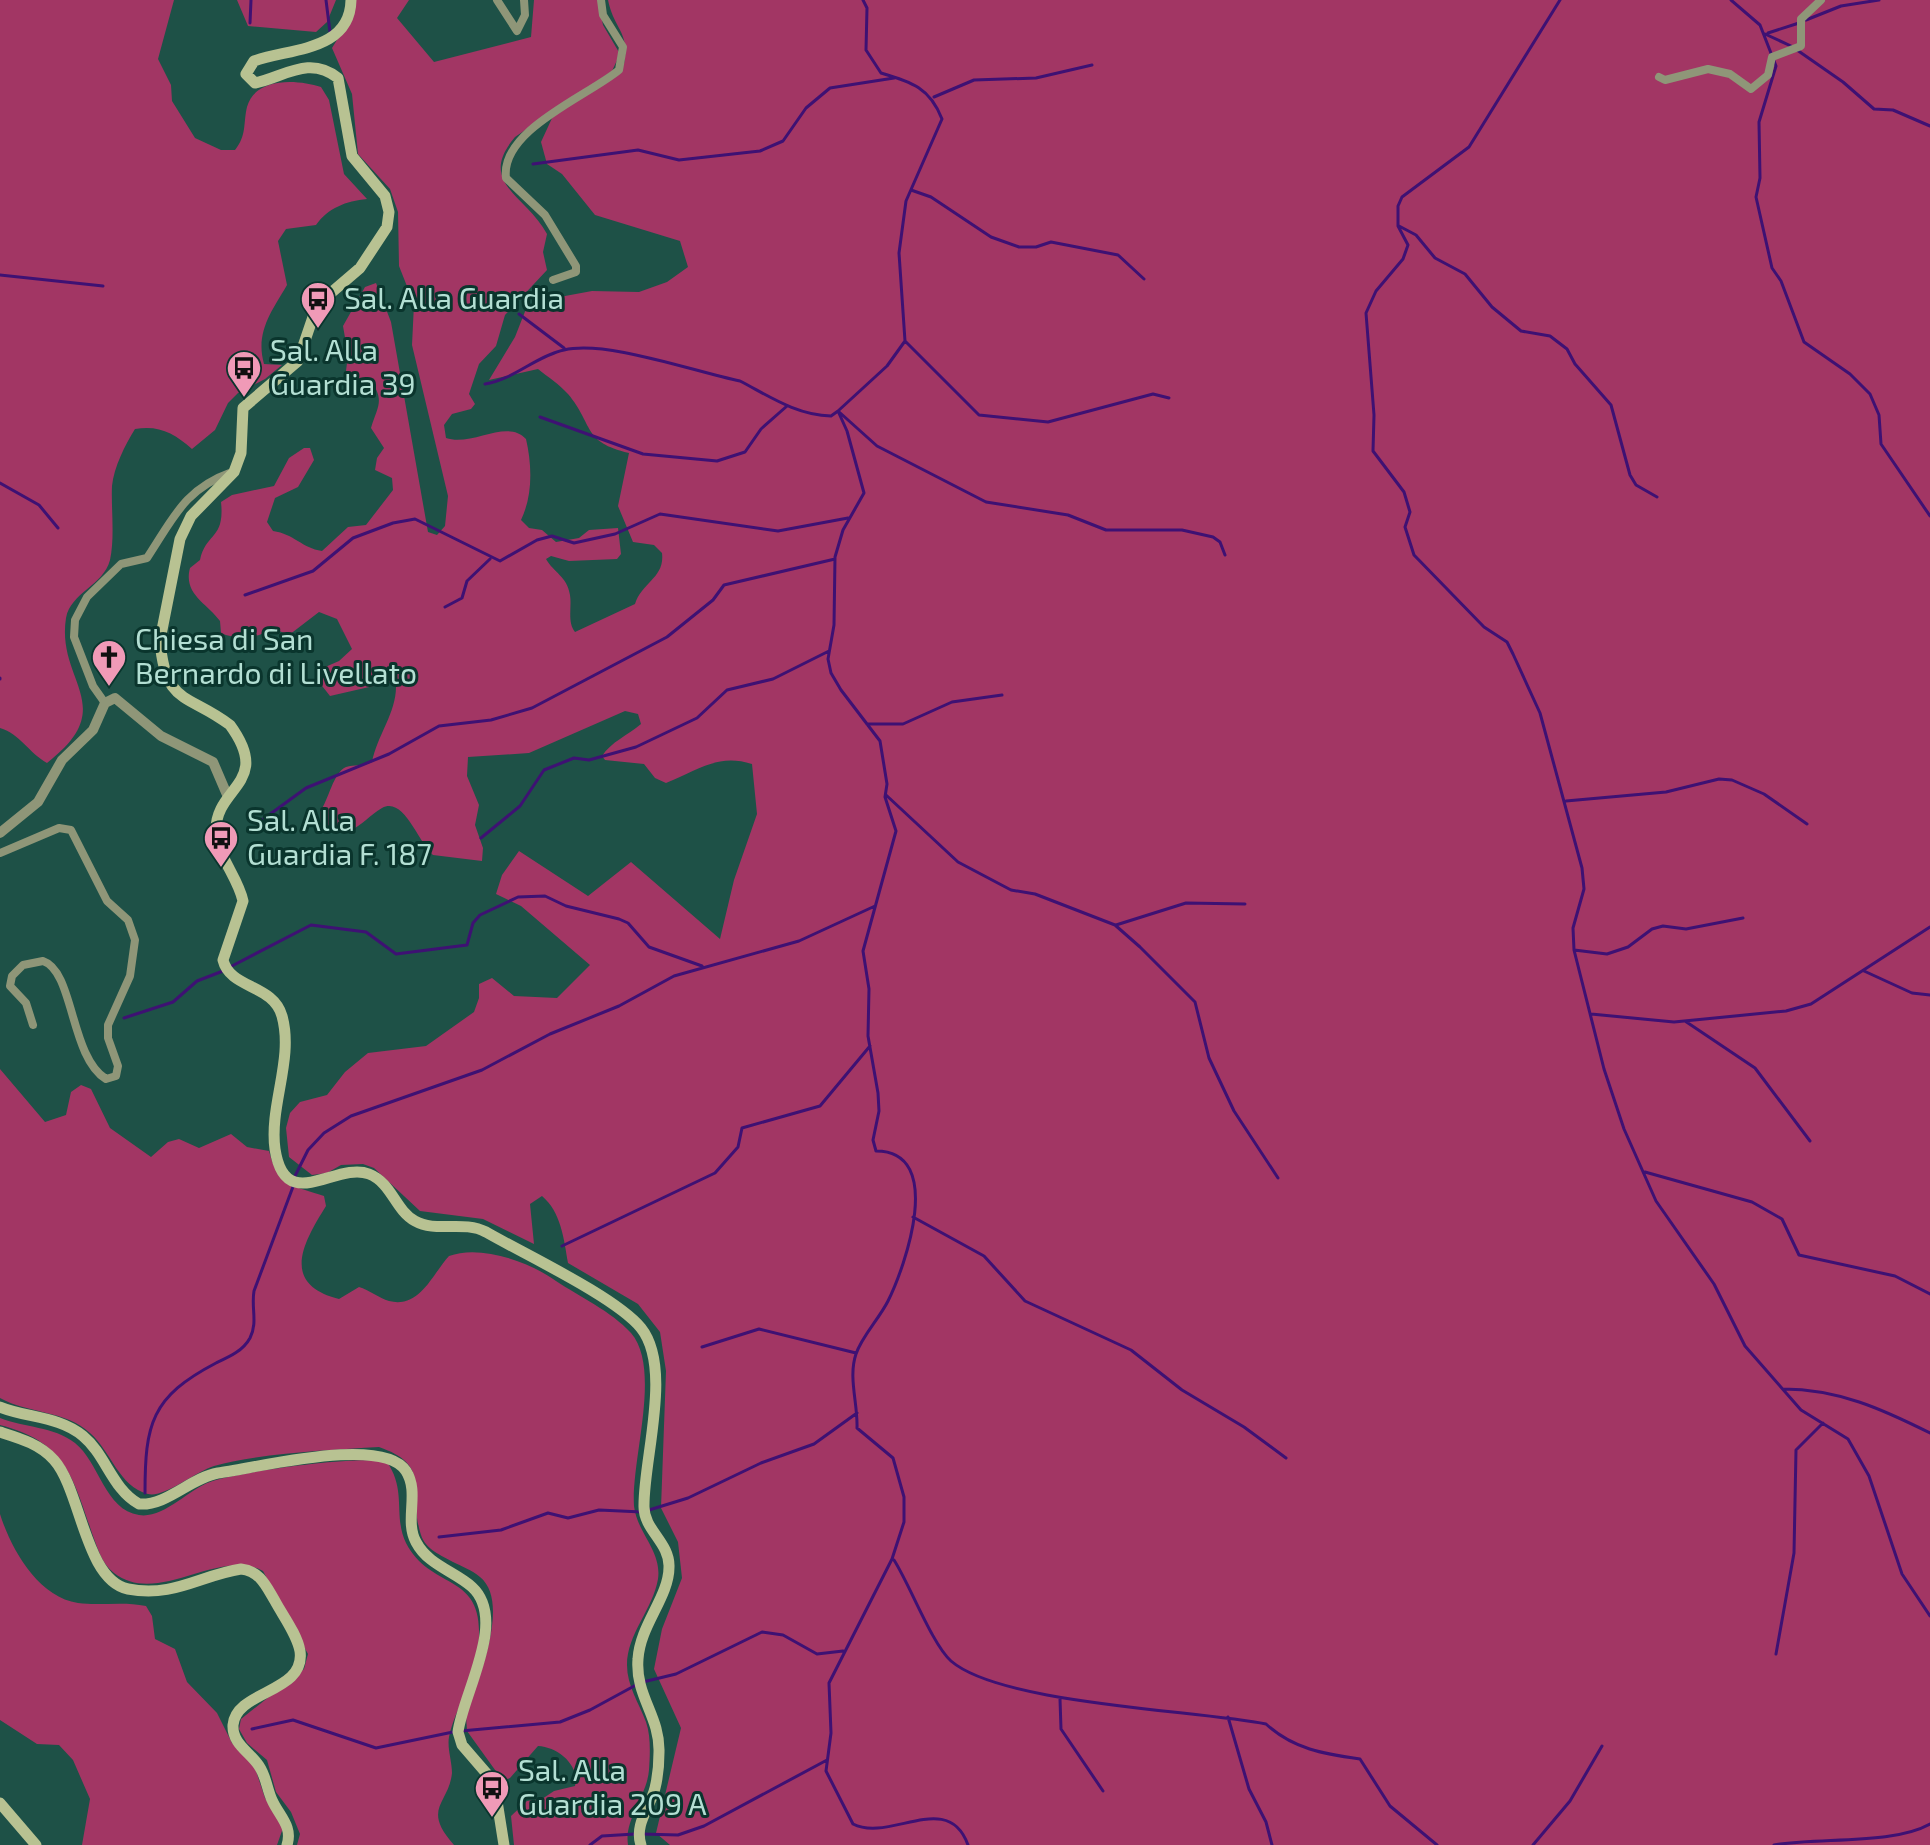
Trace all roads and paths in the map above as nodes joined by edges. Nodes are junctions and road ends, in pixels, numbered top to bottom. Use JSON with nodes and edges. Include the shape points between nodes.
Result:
{"nodes":[{"id":1,"x":351,"y":0,"type":"edge"},
{"id":2,"x":497,"y":0,"type":"edge"},
{"id":3,"x":524,"y":0,"type":"edge"},
{"id":4,"x":601,"y":0,"type":"edge"},
{"id":5,"x":1821,"y":0,"type":"edge"},
{"id":6,"x":1659,"y":77,"type":"dead end"},
{"id":7,"x":553,"y":280,"type":"dead end"},
{"id":8,"x":234,"y":472,"type":"junction"},
{"id":9,"x":105,"y":703,"type":"junction"},
{"id":10,"x":228,"y":797,"type":"junction"},
{"id":11,"x":0,"y":833,"type":"edge"},
{"id":12,"x":0,"y":853,"type":"edge"},
{"id":13,"x":33,"y":1025,"type":"dead end"},
{"id":14,"x":0,"y":1407,"type":"edge"},
{"id":15,"x":0,"y":1432,"type":"edge"},
{"id":16,"x":0,"y":1803,"type":"edge"},
{"id":17,"x":36,"y":1845,"type":"edge"},
{"id":18,"x":287,"y":1845,"type":"edge"},
{"id":19,"x":504,"y":1845,"type":"edge"},
{"id":20,"x":641,"y":1845,"type":"edge"}],
"edges":[{"from":1,"to":8,"type":"main road","via":[[348,17],[331,38],[254,61],[246,74],[255,83],[288,69],[310,67],[338,78],[352,156],[385,196],[387,227],[360,268],[313,317],[298,361],[243,408],[241,453]]},
{"from":2,"to":3,"type":"street","via":[[517,31],[525,15]]},
{"from":4,"to":7,"type":"street","via":[[603,15],[623,47],[619,70],[542,121],[512,150],[506,166],[506,178],[545,215],[576,266],[576,272]]},
{"from":5,"to":6,"type":"street","via":[[1801,19],[1801,46],[1772,57],[1768,75],[1751,89],[1730,74],[1708,69]]},
{"from":8,"to":9,"type":"street","via":[[193,495],[167,521],[147,558],[121,564],[80,609],[74,637]]},
{"from":8,"to":10,"type":"main road","via":[[184,526],[160,640],[163,667],[174,691],[235,732],[246,771]]},
{"from":9,"to":10,"type":"street","via":[[115,698],[161,736],[213,762]]},
{"from":9,"to":11,"type":"street","via":[[93,730],[62,760],[38,802]]},
{"from":10,"to":20,"type":"main road","via":[[218,818],[217,842],[243,901],[223,960],[233,977],[272,998],[282,1017],[275,1142],[283,1171],[308,1185],[354,1171],[369,1174],[414,1220],[479,1228],[616,1306],[640,1328],[649,1345],[653,1408],[643,1506],[664,1544],[669,1568],[638,1656],[638,1687],[656,1724],[659,1750],[654,1791],[638,1830]]},
{"from":12,"to":13,"type":"street","via":[[66,827],[107,901],[128,920],[135,940],[130,976],[111,1013],[108,1032],[116,1076],[102,1077],[88,1058],[53,965],[38,961],[23,965],[10,986],[26,1003]]},
{"from":14,"to":19,"type":"main road","via":[[70,1426],[139,1504],[156,1502],[199,1477],[218,1473],[344,1454],[398,1462],[411,1482],[416,1542],[431,1560],[469,1584],[483,1605],[483,1640],[458,1732],[462,1745],[494,1782]]},
{"from":15,"to":18,"type":"main road","via":[[54,1460],[99,1564],[119,1586],[179,1588],[241,1569],[265,1583],[295,1639],[299,1661],[291,1677],[238,1713],[233,1729],[261,1768],[272,1801],[287,1823]]},
{"from":16,"to":17,"type":"main road"}]}
